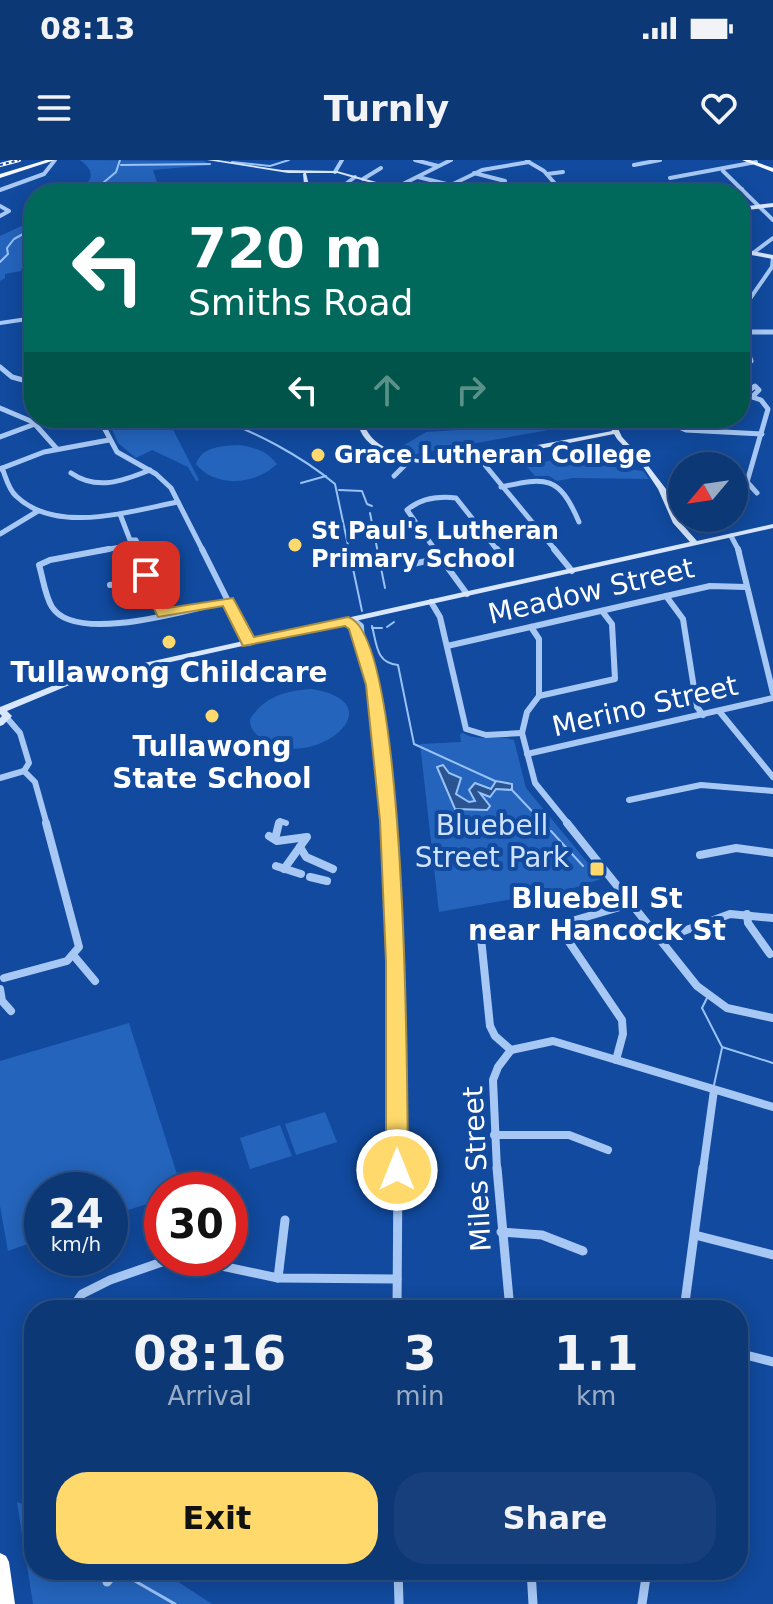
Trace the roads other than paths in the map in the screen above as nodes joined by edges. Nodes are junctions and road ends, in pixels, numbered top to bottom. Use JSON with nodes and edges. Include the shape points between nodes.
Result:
{"nodes":[{"id":1,"x":209,"y":160,"type":"edge"},
{"id":2,"x":342,"y":160,"type":"edge"},
{"id":3,"x":415,"y":160,"type":"edge"},
{"id":4,"x":451,"y":160,"type":"edge"},
{"id":5,"x":660,"y":160,"type":"edge"},
{"id":6,"x":745,"y":160,"type":"edge"},
{"id":7,"x":527,"y":161,"type":"edge"},
{"id":8,"x":753,"y":161,"type":"edge"},
{"id":9,"x":43,"y":162,"type":"edge"},
{"id":10,"x":53,"y":162,"type":"edge"},
{"id":11,"x":634,"y":165,"type":"dead end"},
{"id":12,"x":438,"y":166,"type":"junction"},
{"id":13,"x":381,"y":168,"type":"dead end"},
{"id":14,"x":773,"y":169,"type":"edge"},
{"id":15,"x":302,"y":171,"type":"junction"},
{"id":16,"x":723,"y":171,"type":"junction"},
{"id":17,"x":335,"y":172,"type":"junction"},
{"id":18,"x":563,"y":172,"type":"dead end"},
{"id":19,"x":474,"y":173,"type":"junction"},
{"id":20,"x":0,"y":174,"type":"edge"},
{"id":21,"x":547,"y":174,"type":"junction"},
{"id":22,"x":355,"y":177,"type":"junction"},
{"id":23,"x":418,"y":177,"type":"junction"},
{"id":24,"x":670,"y":178,"type":"dead end"},
{"id":25,"x":363,"y":179,"type":"junction"},
{"id":26,"x":505,"y":181,"type":"dead end"},
{"id":27,"x":305,"y":184,"type":"edge"},
{"id":28,"x":347,"y":184,"type":"edge"},
{"id":29,"x":381,"y":184,"type":"edge"},
{"id":30,"x":403,"y":184,"type":"edge"},
{"id":31,"x":447,"y":184,"type":"edge"},
{"id":32,"x":453,"y":184,"type":"edge"},
{"id":33,"x":555,"y":184,"type":"edge"},
{"id":34,"x":737,"y":184,"type":"edge"},
{"id":35,"x":0,"y":190,"type":"edge"},
{"id":36,"x":750,"y":197,"type":"edge"},
{"id":37,"x":773,"y":205,"type":"edge"},
{"id":38,"x":0,"y":206,"type":"edge"},
{"id":39,"x":761,"y":207,"type":"junction"},
{"id":40,"x":750,"y":208,"type":"edge"},
{"id":41,"x":0,"y":216,"type":"edge"},
{"id":42,"x":773,"y":220,"type":"edge"},
{"id":43,"x":773,"y":238,"type":"edge"},
{"id":44,"x":750,"y":253,"type":"edge"},
{"id":45,"x":753,"y":253,"type":"junction"},
{"id":46,"x":773,"y":257,"type":"edge"},
{"id":47,"x":750,"y":299,"type":"edge"},
{"id":48,"x":24,"y":319,"type":"edge"},
{"id":49,"x":0,"y":323,"type":"edge"},
{"id":50,"x":750,"y":332,"type":"edge"},
{"id":51,"x":773,"y":332,"type":"edge"},
{"id":52,"x":0,"y":367,"type":"edge"},
{"id":53,"x":24,"y":380,"type":"edge"},
{"id":54,"x":750,"y":389,"type":"edge"},
{"id":55,"x":750,"y":395,"type":"edge"},
{"id":56,"x":753,"y":396,"type":"junction"},
{"id":57,"x":0,"y":408,"type":"edge"},
{"id":58,"x":24,"y":416,"type":"edge"},
{"id":59,"x":24,"y":428,"type":"edge"},
{"id":60,"x":40,"y":428,"type":"edge"},
{"id":61,"x":104,"y":428,"type":"edge"},
{"id":62,"x":363,"y":428,"type":"edge"},
{"id":63,"x":614,"y":428,"type":"edge"},
{"id":64,"x":681,"y":428,"type":"edge"},
{"id":65,"x":616,"y":432,"type":"junction"},
{"id":66,"x":762,"y":434,"type":"junction"},
{"id":67,"x":0,"y":437,"type":"edge"},
{"id":68,"x":109,"y":440,"type":"junction"},
{"id":69,"x":57,"y":449,"type":"junction"},
{"id":70,"x":480,"y":459,"type":"junction"},
{"id":71,"x":409,"y":461,"type":"junction"},
{"id":72,"x":1,"y":469,"type":"edge"},
{"id":73,"x":150,"y":470,"type":"junction"},
{"id":74,"x":71,"y":473,"type":"dead end"},
{"id":75,"x":394,"y":476,"type":"dead end"},
{"id":76,"x":501,"y":487,"type":"junction"},
{"id":77,"x":757,"y":493,"type":"dead end"},
{"id":78,"x":178,"y":502,"type":"junction"},
{"id":79,"x":38,"y":511,"type":"junction"},
{"id":80,"x":120,"y":514,"type":"junction"},
{"id":81,"x":579,"y":522,"type":"dead end"},
{"id":82,"x":773,"y":526,"type":"edge"},
{"id":83,"x":0,"y":534,"type":"edge"},
{"id":84,"x":731,"y":536,"type":"junction"},
{"id":85,"x":696,"y":544,"type":"junction"},
{"id":86,"x":440,"y":558,"type":"junction"},
{"id":87,"x":506,"y":561,"type":"dead end"},
{"id":88,"x":413,"y":564,"type":"dead end"},
{"id":89,"x":572,"y":571,"type":"junction"},
{"id":90,"x":110,"y":585,"type":"dead end"},
{"id":91,"x":746,"y":587,"type":"junction"},
{"id":92,"x":467,"y":594,"type":"junction"},
{"id":93,"x":666,"y":596,"type":"junction"},
{"id":94,"x":228,"y":601,"type":"junction"},
{"id":95,"x":431,"y":602,"type":"junction"},
{"id":96,"x":602,"y":611,"type":"junction"},
{"id":97,"x":164,"y":614,"type":"junction"},
{"id":98,"x":351,"y":620,"type":"junction"},
{"id":99,"x":531,"y":627,"type":"junction"},
{"id":100,"x":249,"y":643,"type":"junction"},
{"id":101,"x":447,"y":646,"type":"junction"},
{"id":102,"x":539,"y":696,"type":"junction"},
{"id":103,"x":773,"y":696,"type":"edge"},
{"id":104,"x":719,"y":711,"type":"junction"},
{"id":105,"x":703,"y":715,"type":"junction"},
{"id":106,"x":3,"y":716,"type":"edge"},
{"id":107,"x":522,"y":733,"type":"junction"},
{"id":108,"x":527,"y":754,"type":"junction"},
{"id":109,"x":24,"y":771,"type":"junction"},
{"id":110,"x":773,"y":777,"type":"edge"},
{"id":111,"x":0,"y":778,"type":"edge"},
{"id":112,"x":773,"y":791,"type":"edge"},
{"id":113,"x":629,"y":800,"type":"dead end"},
{"id":114,"x":284,"y":827,"type":"dead end"},
{"id":115,"x":300,"y":847,"type":"junction"},
{"id":116,"x":773,"y":853,"type":"edge"},
{"id":117,"x":700,"y":855,"type":"dead end"},
{"id":118,"x":333,"y":869,"type":"dead end"},
{"id":119,"x":301,"y":874,"type":"dead end"},
{"id":120,"x":310,"y":877,"type":"dead end"},
{"id":121,"x":327,"y":881,"type":"dead end"},
{"id":122,"x":630,"y":904,"type":"junction"},
{"id":123,"x":747,"y":914,"type":"junction"},
{"id":124,"x":773,"y":918,"type":"edge"},
{"id":125,"x":481,"y":938,"type":"dead end"},
{"id":126,"x":659,"y":940,"type":"junction"},
{"id":127,"x":770,"y":954,"type":"dead end"},
{"id":128,"x":74,"y":956,"type":"junction"},
{"id":129,"x":2,"y":976,"type":"edge"},
{"id":130,"x":95,"y":981,"type":"dead end"},
{"id":131,"x":0,"y":988,"type":"edge"},
{"id":132,"x":11,"y":1011,"type":"dead end"},
{"id":133,"x":773,"y":1018,"type":"edge"},
{"id":134,"x":511,"y":1050,"type":"junction"},
{"id":135,"x":616,"y":1060,"type":"junction"},
{"id":136,"x":714,"y":1090,"type":"junction"},
{"id":137,"x":773,"y":1107,"type":"edge"},
{"id":138,"x":494,"y":1135,"type":"junction"},
{"id":139,"x":608,"y":1150,"type":"dead end"},
{"id":140,"x":285,"y":1220,"type":"dead end"},
{"id":141,"x":501,"y":1232,"type":"junction"},
{"id":142,"x":695,"y":1235,"type":"junction"},
{"id":143,"x":583,"y":1251,"type":"dead end"},
{"id":144,"x":773,"y":1255,"type":"edge"},
{"id":145,"x":278,"y":1278,"type":"junction"},
{"id":146,"x":397,"y":1279,"type":"junction"},
{"id":147,"x":78,"y":1300,"type":"edge"},
{"id":148,"x":397,"y":1300,"type":"edge"},
{"id":149,"x":509,"y":1300,"type":"edge"},
{"id":150,"x":685,"y":1300,"type":"edge"},
{"id":151,"x":748,"y":1356,"type":"edge"},
{"id":152,"x":773,"y":1362,"type":"edge"},
{"id":153,"x":0,"y":1562,"type":"edge"},
{"id":154,"x":398,"y":1580,"type":"edge"},
{"id":155,"x":532,"y":1580,"type":"edge"},
{"id":156,"x":646,"y":1580,"type":"edge"},
{"id":157,"x":6,"y":1604,"type":"edge"},
{"id":158,"x":399,"y":1604,"type":"edge"},
{"id":159,"x":533,"y":1604,"type":"edge"},
{"id":160,"x":642,"y":1604,"type":"edge"}],
"edges":[{"from":1,"to":15,"type":"main road"},
{"from":2,"to":17,"type":"street"},
{"from":3,"to":12,"type":"street"},
{"from":4,"to":12,"type":"street"},
{"from":5,"to":11,"type":"street"},
{"from":6,"to":8,"type":"main road"},
{"from":7,"to":19,"type":"street"},
{"from":7,"to":21,"type":"street"},
{"from":8,"to":14,"type":"main road"},
{"from":8,"to":16,"type":"street"},
{"from":9,"to":10,"type":"main road"},
{"from":9,"to":20,"type":"main road"},
{"from":10,"to":35,"type":"street","via":[[42,175]]},
{"from":12,"to":23,"type":"street"},
{"from":13,"to":25,"type":"street"},
{"from":15,"to":17,"type":"main road"},
{"from":15,"to":27,"type":"main road"},
{"from":16,"to":24,"type":"street"},
{"from":16,"to":34,"type":"street"},
{"from":17,"to":22,"type":"main road"},
{"from":18,"to":21,"type":"street"},
{"from":19,"to":26,"type":"street"},
{"from":19,"to":32,"type":"street"},
{"from":21,"to":33,"type":"street"},
{"from":22,"to":25,"type":"main road"},
{"from":22,"to":28,"type":"street"},
{"from":23,"to":30,"type":"street"},
{"from":23,"to":31,"type":"street"},
{"from":25,"to":29,"type":"main road"},
{"from":36,"to":39,"type":"street"},
{"from":37,"to":39,"type":"main road"},
{"from":38,"to":41,"type":"street","via":[[9,211]]},
{"from":39,"to":40,"type":"main road"},
{"from":39,"to":42,"type":"street"},
{"from":43,"to":45,"type":"street"},
{"from":44,"to":45,"type":"main road"},
{"from":45,"to":46,"type":"main road"},
{"from":46,"to":47,"type":"street"},
{"from":48,"to":49,"type":"street"},
{"from":50,"to":51,"type":"street"},
{"from":52,"to":53,"type":"street"},
{"from":54,"to":56,"type":"street","via":[[759,390]]},
{"from":55,"to":56,"type":"street"},
{"from":56,"to":66,"type":"street","via":[[768,409]]},
{"from":57,"to":58,"type":"street"},
{"from":59,"to":67,"type":"street"},
{"from":60,"to":69,"type":"street"},
{"from":61,"to":68,"type":"street"},
{"from":62,"to":71,"type":"main road","via":[[367,440]]},
{"from":63,"to":65,"type":"main road"},
{"from":64,"to":66,"type":"street"},
{"from":65,"to":70,"type":"main road"},
{"from":65,"to":85,"type":"main road","via":[[662,489],[672,516]]},
{"from":66,"to":77,"type":"street","via":[[747,482]]},
{"from":68,"to":69,"type":"street"},
{"from":68,"to":73,"type":"street","via":[[124,457]]},
{"from":69,"to":72,"type":"street"},
{"from":70,"to":71,"type":"main road","via":[[451,465]]},
{"from":70,"to":76,"type":"street"},
{"from":71,"to":75,"type":"street"},
{"from":72,"to":79,"type":"street","via":[[16,496]]},
{"from":73,"to":74,"type":"street","via":[[102,485]]},
{"from":73,"to":78,"type":"street","via":[[167,483]]},
{"from":76,"to":81,"type":"street","via":[[550,481],[571,503]]},
{"from":76,"to":89,"type":"street"},
{"from":78,"to":80,"type":"street"},
{"from":78,"to":94,"type":"street"},
{"from":79,"to":80,"type":"street"},
{"from":79,"to":83,"type":"street"},
{"from":80,"to":97,"type":"street","via":[[128,542],[39,565],[52,607],[67,620],[96,626]]},
{"from":82,"to":84,"type":"main road"},
{"from":84,"to":85,"type":"main road"},
{"from":84,"to":91,"type":"street"},
{"from":85,"to":89,"type":"main road"},
{"from":86,"to":87,"type":"street","via":[[407,510],[447,497],[459,502]]},
{"from":86,"to":88,"type":"street"},
{"from":86,"to":92,"type":"street"},
{"from":89,"to":92,"type":"main road"},
{"from":90,"to":97,"type":"street","via":[[139,579],[149,583]]},
{"from":91,"to":93,"type":"street","name":"Meadow Street","via":[[710,586]]},
{"from":91,"to":103,"type":"street"},
{"from":92,"to":95,"type":"main road"},
{"from":93,"to":96,"type":"street","name":"Meadow Street"},
{"from":93,"to":105,"type":"street","via":[[683,619],[697,707]]},
{"from":94,"to":97,"type":"street"},
{"from":94,"to":100,"type":"street"},
{"from":95,"to":98,"type":"main road"},
{"from":95,"to":101,"type":"street"},
{"from":96,"to":99,"type":"street","name":"Meadow Street"},
{"from":96,"to":102,"type":"street","via":[[612,624],[615,679]]},
{"from":98,"to":100,"type":"main road"},
{"from":98,"to":146,"type":"street","via":[[372,678],[381,731],[392,877]]},
{"from":99,"to":101,"type":"street","name":"Meadow Street"},
{"from":99,"to":102,"type":"street","via":[[539,639]]},
{"from":100,"to":106,"type":"main road","via":[[70,682]]},
{"from":101,"to":107,"type":"street","via":[[466,729],[485,735]]},
{"from":102,"to":107,"type":"street","via":[[527,712]]},
{"from":103,"to":104,"type":"street","name":"Merino Street"},
{"from":104,"to":105,"type":"street","name":"Merino Street"},
{"from":104,"to":110,"type":"street"},
{"from":105,"to":108,"type":"street","name":"Merino Street"},
{"from":106,"to":109,"type":"street","via":[[17,729],[29,763]]},
{"from":107,"to":108,"type":"street"},
{"from":108,"to":122,"type":"street","via":[[541,794]]},
{"from":109,"to":111,"type":"street"},
{"from":109,"to":128,"type":"street","via":[[35,782],[79,947]]},
{"from":112,"to":113,"type":"street","via":[[701,785]]},
{"from":114,"to":115,"type":"street","via":[[274,838],[307,837]]},
{"from":115,"to":118,"type":"street","via":[[306,857]]},
{"from":115,"to":119,"type":"street","via":[[280,868]]},
{"from":116,"to":117,"type":"street","via":[[736,848]]},
{"from":120,"to":121,"type":"street"},
{"from":122,"to":126,"type":"street"},
{"from":122,"to":135,"type":"street","via":[[572,921],[564,930],[620,1013],[623,1034]]},
{"from":123,"to":124,"type":"street"},
{"from":123,"to":126,"type":"street","via":[[730,914]]},
{"from":123,"to":127,"type":"street"},
{"from":125,"to":134,"type":"street","via":[[490,1026]]},
{"from":126,"to":133,"type":"street","via":[[708,997],[738,1012]]},
{"from":128,"to":129,"type":"street"},
{"from":128,"to":130,"type":"street"},
{"from":129,"to":131,"type":"street"},
{"from":131,"to":132,"type":"street"},
{"from":134,"to":135,"type":"street","name":"Miles Street","via":[[553,1041]]},
{"from":134,"to":138,"type":"street","name":"Miles Street","via":[[493,1080]]},
{"from":135,"to":136,"type":"street","name":"Miles Street"},
{"from":136,"to":137,"type":"street","name":"Miles Street"},
{"from":136,"to":142,"type":"street"},
{"from":138,"to":139,"type":"street","via":[[569,1135]]},
{"from":138,"to":141,"type":"street","name":"Miles Street"},
{"from":140,"to":145,"type":"street"},
{"from":141,"to":143,"type":"street","via":[[542,1235]]},
{"from":141,"to":149,"type":"street","name":"Miles Street"},
{"from":142,"to":144,"type":"street"},
{"from":142,"to":150,"type":"street"},
{"from":145,"to":146,"type":"street"},
{"from":145,"to":147,"type":"street","via":[[193,1260],[162,1262],[110,1280]]},
{"from":146,"to":148,"type":"street"},
{"from":151,"to":152,"type":"street"},
{"from":153,"to":157,"type":"highway"},
{"from":154,"to":158,"type":"street"},
{"from":155,"to":159,"type":"street"},
{"from":156,"to":160,"type":"street"}]}
